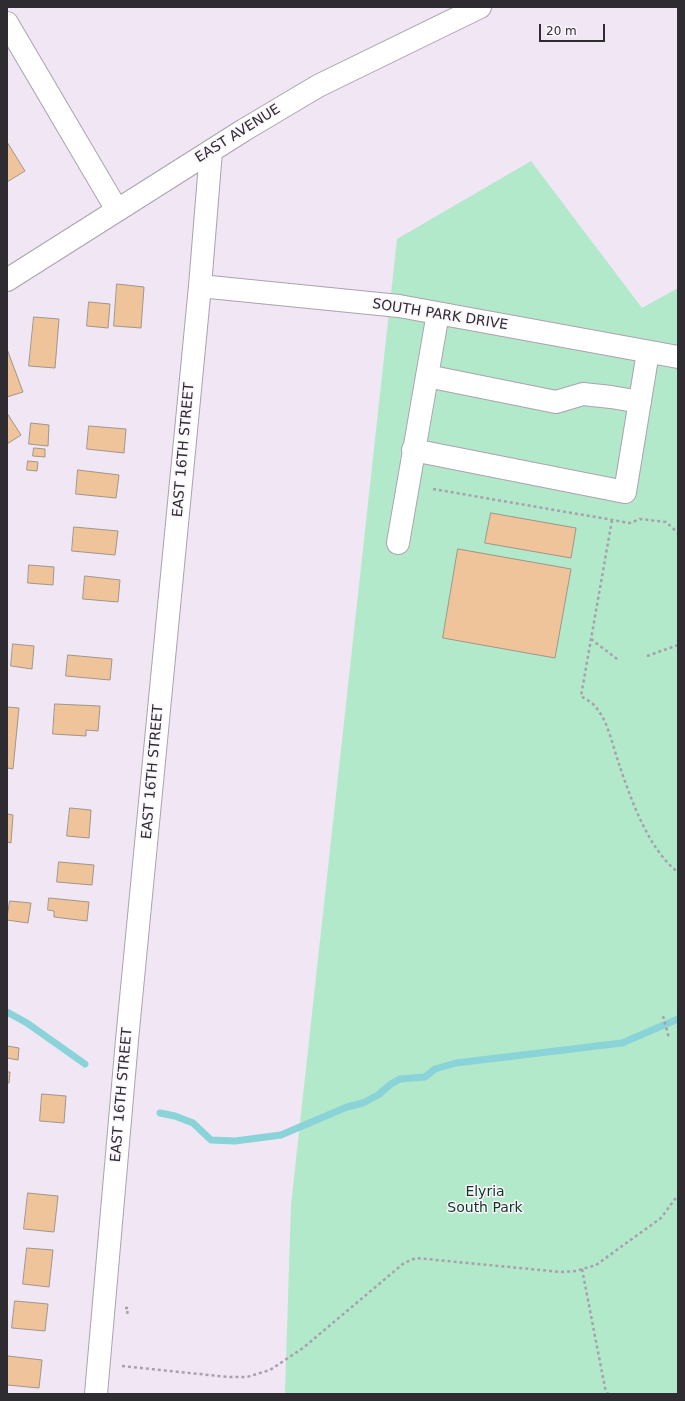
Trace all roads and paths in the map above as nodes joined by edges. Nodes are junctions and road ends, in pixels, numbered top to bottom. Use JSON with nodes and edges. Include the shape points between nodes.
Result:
{"nodes":[{"id":1,"x":480,"y":7,"type":"edge"},
{"id":2,"x":7,"y":23,"type":"edge"},
{"id":3,"x":211,"y":151,"type":"junction"},
{"id":4,"x":117,"y":210,"type":"junction"},
{"id":5,"x":7,"y":280,"type":"edge"},
{"id":6,"x":200,"y":286,"type":"junction"},
{"id":7,"x":438,"y":313,"type":"junction"},
{"id":8,"x":648,"y":352,"type":"junction"},
{"id":9,"x":678,"y":358,"type":"edge"},
{"id":10,"x":427,"y":376,"type":"junction"},
{"id":11,"x":640,"y":402,"type":"junction"},
{"id":12,"x":413,"y":450,"type":"junction"},
{"id":13,"x":432,"y":489,"type":"dead end"},
{"id":14,"x":612,"y":520,"type":"junction"},
{"id":15,"x":678,"y":533,"type":"edge"},
{"id":16,"x":398,"y":543,"type":"dead end"},
{"id":17,"x":591,"y":639,"type":"junction"},
{"id":18,"x":678,"y":640,"type":"edge"},
{"id":19,"x":647,"y":656,"type":"dead end"},
{"id":20,"x":617,"y":659,"type":"dead end"},
{"id":21,"x":678,"y":872,"type":"edge"},
{"id":22,"x":663,"y":1016,"type":"dead end"},
{"id":23,"x":669,"y":1038,"type":"dead end"},
{"id":24,"x":678,"y":1195,"type":"edge"},
{"id":25,"x":582,"y":1269,"type":"junction"},
{"id":26,"x":122,"y":1366,"type":"dead end"},
{"id":27,"x":96,"y":1394,"type":"edge"},
{"id":28,"x":608,"y":1394,"type":"edge"}],
"edges":[{"from":1,"to":3,"type":"street","name":"EAST AVENUE","via":[[318,86]]},
{"from":2,"to":4,"type":"street"},
{"from":3,"to":4,"type":"street","name":"EAST AVENUE"},
{"from":3,"to":6,"type":"street","name":"EAST 16TH STREET"},
{"from":4,"to":5,"type":"street","name":"EAST AVENUE"},
{"from":6,"to":7,"type":"street","name":"SOUTH PARK DRIVE","via":[[399,306]]},
{"from":6,"to":27,"type":"street","name":"EAST 16TH STREET","via":[[125,1063]]},
{"from":7,"to":8,"type":"street","name":"SOUTH PARK DRIVE"},
{"from":7,"to":10,"type":"street"},
{"from":8,"to":9,"type":"street","name":"SOUTH PARK DRIVE"},
{"from":8,"to":11,"type":"street"},
{"from":10,"to":11,"type":"street","via":[[556,402],[583,394]]},
{"from":10,"to":12,"type":"street"},
{"from":11,"to":12,"type":"street","via":[[625,492]]},
{"from":12,"to":16,"type":"street"},
{"from":13,"to":14,"type":"path"},
{"from":14,"to":15,"type":"path","via":[[630,523],[640,519],[666,522]]},
{"from":14,"to":17,"type":"path"},
{"from":17,"to":20,"type":"path"},
{"from":17,"to":21,"type":"path","via":[[581,696],[593,703],[605,725],[646,833],[663,858]]},
{"from":18,"to":19,"type":"path","via":[[678,645]]},
{"from":22,"to":23,"type":"path"},
{"from":24,"to":25,"type":"path","via":[[661,1218],[596,1265]]},
{"from":25,"to":26,"type":"path","via":[[561,1272],[416,1258],[404,1263],[303,1348],[270,1370],[247,1377],[228,1378]]},
{"from":25,"to":28,"type":"path"}]}
